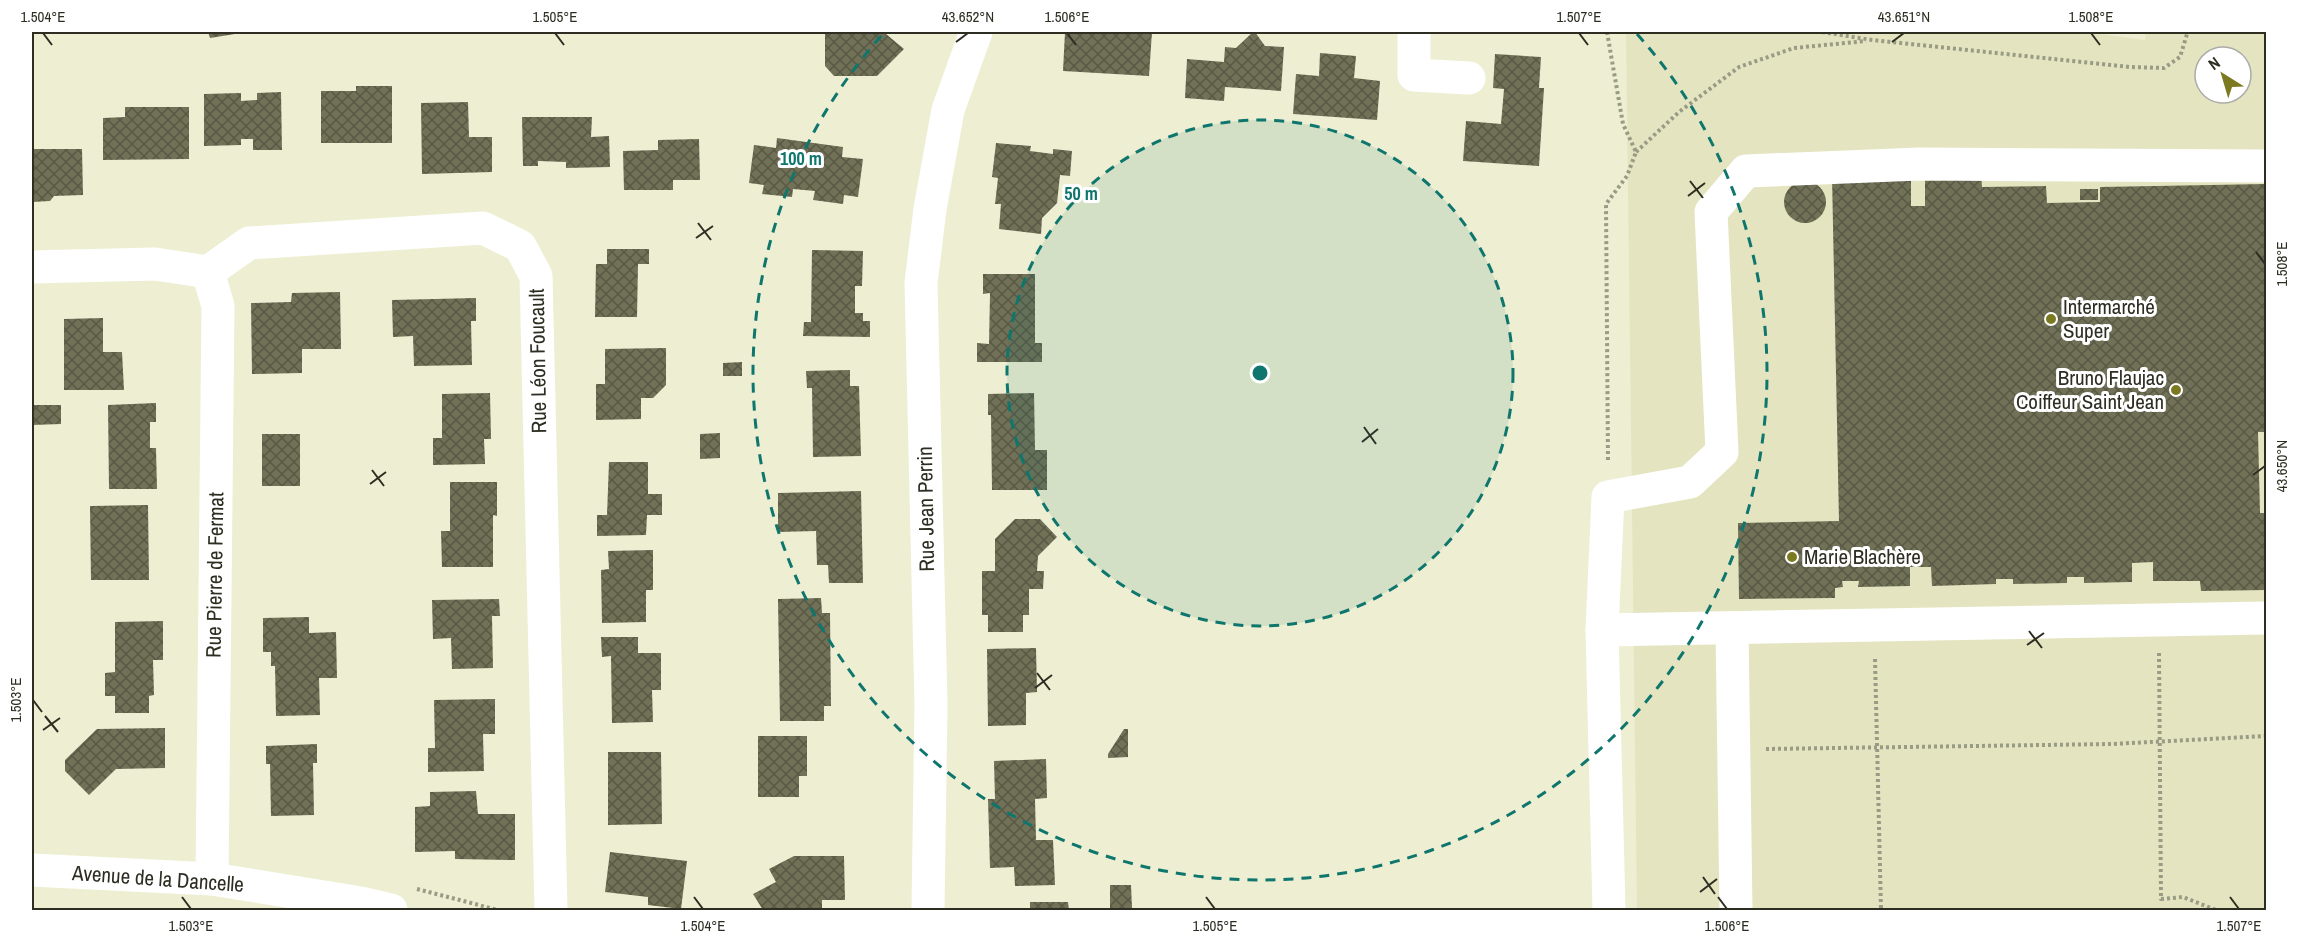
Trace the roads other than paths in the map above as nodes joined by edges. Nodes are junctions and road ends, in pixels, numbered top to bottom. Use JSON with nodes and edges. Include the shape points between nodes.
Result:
{"nodes":[{"id":1,"x":976,"y":32,"type":"edge"},
{"id":2,"x":1414,"y":32,"type":"edge"},
{"id":3,"x":1469,"y":78,"type":"dead end"},
{"id":4,"x":2266,"y":166,"type":"edge"},
{"id":5,"x":32,"y":267,"type":"edge"},
{"id":6,"x":208,"y":272,"type":"junction"},
{"id":7,"x":2266,"y":618,"type":"edge"},
{"id":8,"x":1732,"y":628,"type":"junction"},
{"id":9,"x":1602,"y":630,"type":"junction"},
{"id":10,"x":32,"y":870,"type":"edge"},
{"id":11,"x":212,"y":879,"type":"junction"},
{"id":12,"x":391,"y":910,"type":"edge"},
{"id":13,"x":551,"y":910,"type":"edge"},
{"id":14,"x":928,"y":910,"type":"edge"},
{"id":15,"x":1609,"y":910,"type":"edge"},
{"id":16,"x":1736,"y":910,"type":"edge"}],
"edges":[{"from":1,"to":14,"type":"street","name":"Rue Jean Perrin","via":[[948,110],[921,283],[931,704]]},
{"from":2,"to":3,"type":"street","via":[[1414,75]]},
{"from":4,"to":9,"type":"street","via":[[1919,164],[1746,171],[1711,212],[1722,452],[1690,482],[1608,496]]},
{"from":5,"to":6,"type":"street","via":[[155,264]]},
{"from":6,"to":11,"type":"street","name":"Rue Pierre de Fermat","via":[[218,306]]},
{"from":6,"to":13,"type":"street","name":"Rue Léon Foucault","via":[[249,243],[483,228],[520,246],[526,256],[536,276]]},
{"from":7,"to":8,"type":"street"},
{"from":8,"to":9,"type":"street"},
{"from":8,"to":16,"type":"street"},
{"from":9,"to":15,"type":"street"},
{"from":10,"to":11,"type":"street","name":"Avenue de la Dancelle"},
{"from":11,"to":12,"type":"street","name":"Avenue de la Dancelle"}]}
